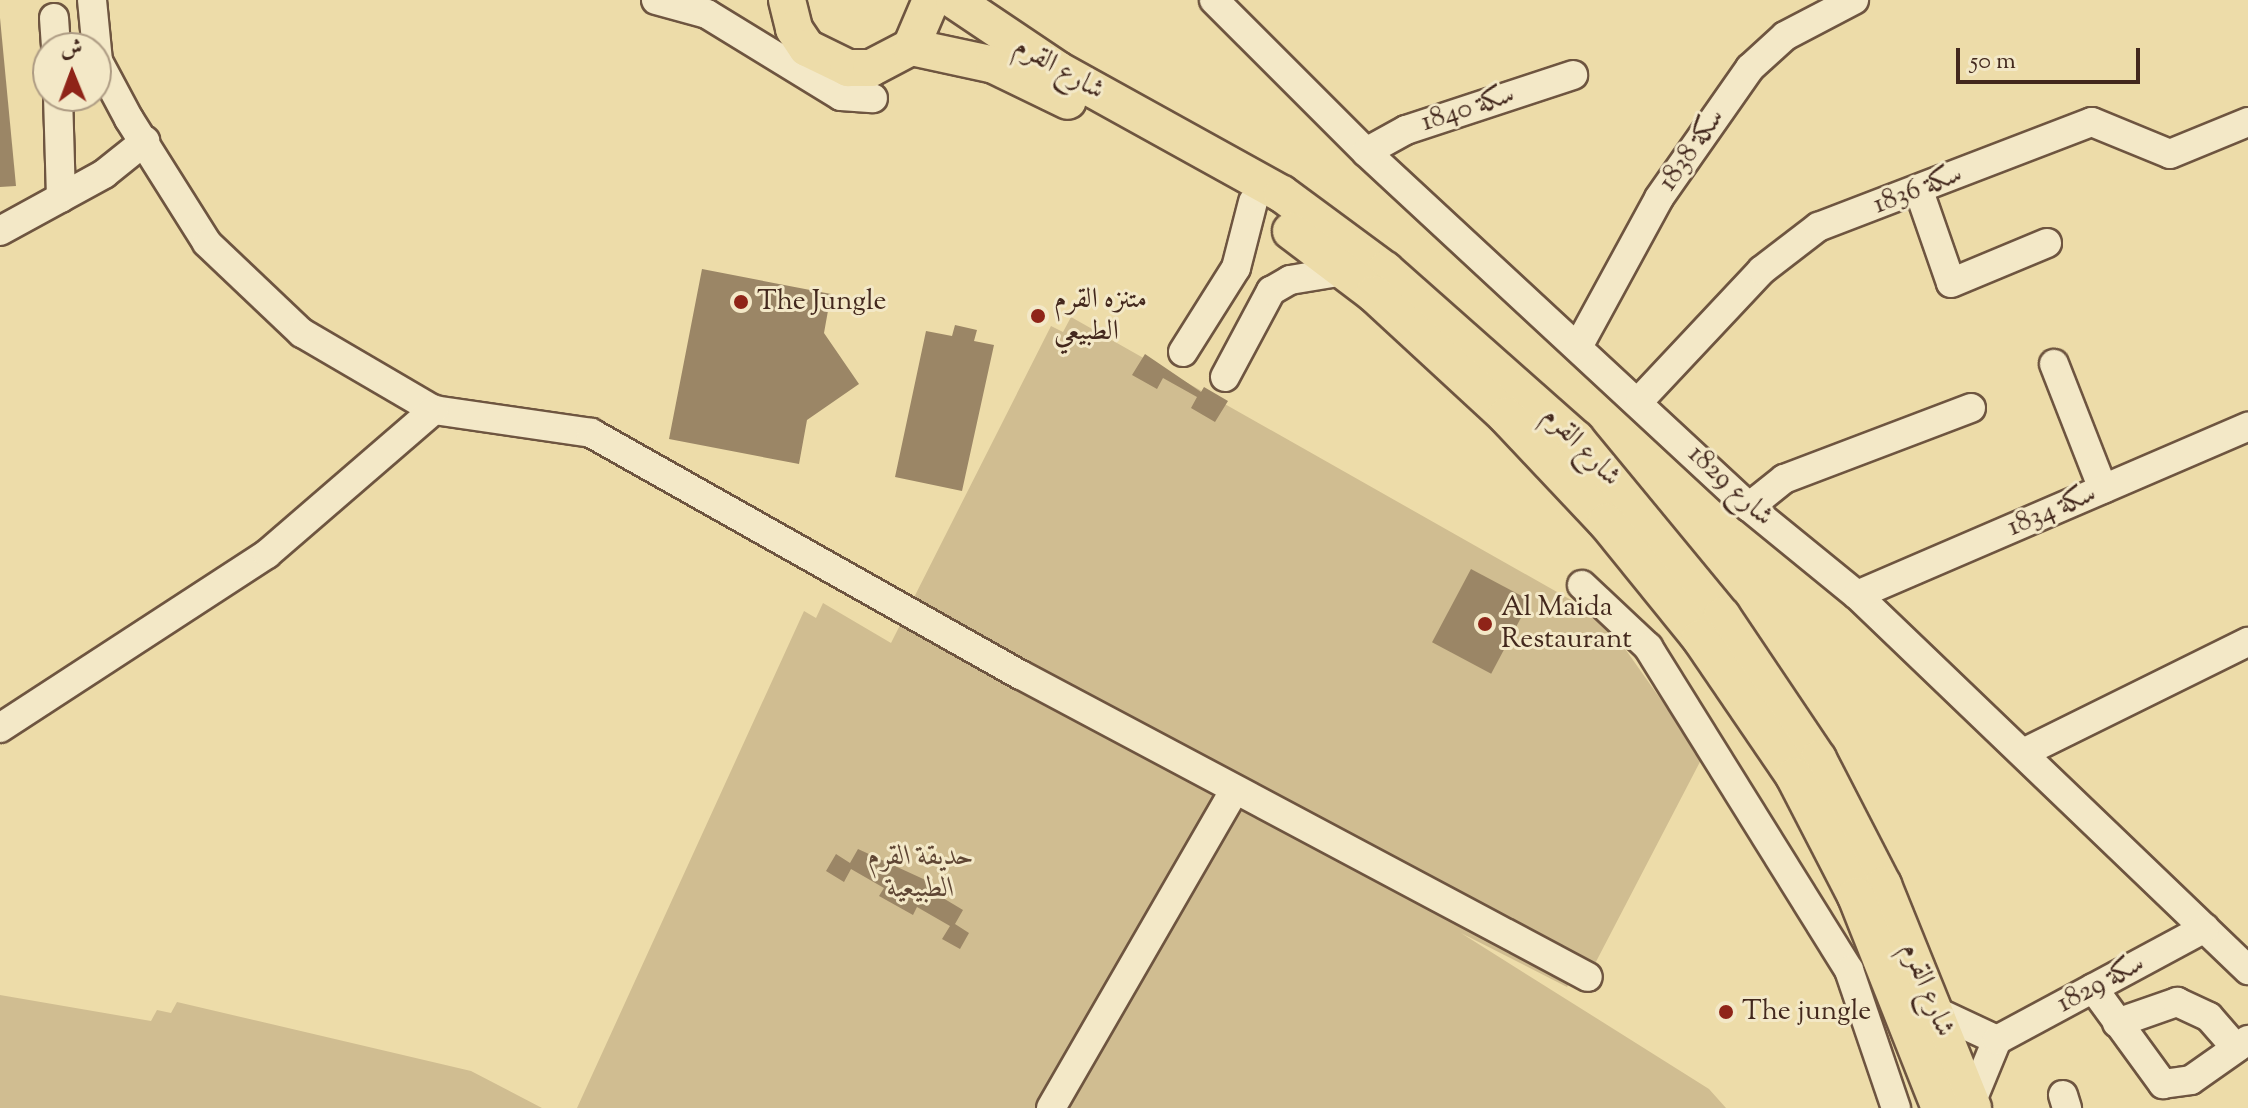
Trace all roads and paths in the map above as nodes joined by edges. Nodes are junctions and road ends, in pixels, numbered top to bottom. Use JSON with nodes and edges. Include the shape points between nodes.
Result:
{"nodes":[{"id":1,"x":92,"y":0,"type":"edge"},
{"id":2,"x":656,"y":0,"type":"edge"},
{"id":3,"x":931,"y":0,"type":"edge"},
{"id":4,"x":954,"y":0,"type":"edge"},
{"id":5,"x":1214,"y":0,"type":"edge"},
{"id":6,"x":1854,"y":0,"type":"edge"},
{"id":7,"x":783,"y":2,"type":"edge"},
{"id":8,"x":54,"y":18,"type":"dead end"},
{"id":9,"x":55,"y":32,"type":"edge"},
{"id":10,"x":95,"y":32,"type":"edge"},
{"id":11,"x":911,"y":47,"type":"junction"},
{"id":12,"x":1573,"y":75,"type":"dead end"},
{"id":13,"x":112,"y":86,"type":"edge"},
{"id":14,"x":873,"y":98,"type":"dead end"},
{"id":15,"x":58,"y":112,"type":"edge"},
{"id":16,"x":2248,"y":122,"type":"edge"},
{"id":17,"x":145,"y":141,"type":"junction"},
{"id":18,"x":1366,"y":152,"type":"junction"},
{"id":19,"x":1919,"y":191,"type":"junction"},
{"id":20,"x":61,"y":198,"type":"junction"},
{"id":21,"x":1253,"y":202,"type":"junction"},
{"id":22,"x":0,"y":231,"type":"edge"},
{"id":23,"x":2047,"y":243,"type":"dead end"},
{"id":24,"x":1344,"y":271,"type":"junction"},
{"id":25,"x":1579,"y":345,"type":"junction"},
{"id":26,"x":1183,"y":352,"type":"dead end"},
{"id":27,"x":2054,"y":364,"type":"dead end"},
{"id":28,"x":1225,"y":377,"type":"dead end"},
{"id":29,"x":1640,"y":400,"type":"junction"},
{"id":30,"x":1971,"y":408,"type":"dead end"},
{"id":31,"x":434,"y":410,"type":"junction"},
{"id":32,"x":2248,"y":427,"type":"edge"},
{"id":33,"x":2103,"y":489,"type":"junction"},
{"id":34,"x":1749,"y":507,"type":"junction"},
{"id":35,"x":1582,"y":585,"type":"dead end"},
{"id":36,"x":1857,"y":595,"type":"junction"},
{"id":37,"x":2248,"y":642,"type":"edge"},
{"id":38,"x":0,"y":728,"type":"edge"},
{"id":39,"x":2023,"y":753,"type":"junction"},
{"id":40,"x":1234,"y":791,"type":"junction"},
{"id":41,"x":2205,"y":928,"type":"junction"},
{"id":42,"x":2248,"y":970,"type":"edge"},
{"id":43,"x":1588,"y":977,"type":"dead end"},
{"id":44,"x":2093,"y":988,"type":"junction"},
{"id":45,"x":1937,"y":1012,"type":"junction"},
{"id":46,"x":2117,"y":1023,"type":"junction"},
{"id":47,"x":1997,"y":1040,"type":"junction"},
{"id":48,"x":2242,"y":1044,"type":"edge"},
{"id":49,"x":1961,"y":1106,"type":"edge"},
{"id":50,"x":1051,"y":1108,"type":"edge"},
{"id":51,"x":1896,"y":1108,"type":"edge"}],
"edges":[{"from":1,"to":10,"type":"street"},
{"from":2,"to":14,"type":"street","via":[[707,14],[841,96]]},
{"from":3,"to":11,"type":"main road"},
{"from":4,"to":45,"type":"main road","name":"شارع القرم","via":[[1058,70],[1282,194],[1385,270],[1576,439],[1722,616],[1818,759],[1883,885]]},
{"from":5,"to":18,"type":"street","name":"1829 شارع"},
{"from":6,"to":25,"type":"street","name":"1838 سكة","via":[[1785,36],[1750,68],[1659,198]]},
{"from":7,"to":11,"type":"main road","via":[[807,48],[848,68],[882,65]]},
{"from":8,"to":9,"type":"street"},
{"from":11,"to":21,"type":"main road","name":"شارع القرم","via":[[994,65]]},
{"from":12,"to":18,"type":"street","name":"سكة 1840","via":[[1406,130]]},
{"from":13,"to":17,"type":"street"},
{"from":15,"to":20,"type":"street"},
{"from":16,"to":19,"type":"street","name":"سكة 1836","via":[[2170,154],[2092,122]]},
{"from":17,"to":20,"type":"street"},
{"from":17,"to":31,"type":"street","via":[[207,243],[302,333]]},
{"from":18,"to":25,"type":"street","name":"1829 شارع"},
{"from":19,"to":23,"type":"street","via":[[1951,283]]},
{"from":19,"to":29,"type":"street","name":"سكة 1836","via":[[1818,227],[1789,245]]},
{"from":20,"to":22,"type":"street"},
{"from":21,"to":24,"type":"main road","name":"شارع القرم"},
{"from":21,"to":26,"type":"street","via":[[1236,268]]},
{"from":24,"to":28,"type":"street","via":[[1302,277],[1271,291]]},
{"from":24,"to":49,"type":"main road","name":"شارع القرم","via":[[1556,465],[1700,638],[1794,776]]},
{"from":25,"to":29,"type":"street","name":"1829 شارع"},
{"from":27,"to":33,"type":"street"},
{"from":29,"to":34,"type":"street","name":"1829 شارع"},
{"from":30,"to":34,"type":"street","via":[[1784,479]]},
{"from":31,"to":38,"type":"street","via":[[267,554]]},
{"from":31,"to":40,"type":"street","via":[[591,433]]},
{"from":32,"to":33,"type":"street","name":"سكة 1834"},
{"from":33,"to":36,"type":"street","name":"سكة 1834"},
{"from":34,"to":36,"type":"street","name":"1829 شارع"},
{"from":35,"to":51,"type":"street","via":[[1648,647],[1849,970]]},
{"from":36,"to":39,"type":"street","name":"1829 شارع"},
{"from":37,"to":39,"type":"street"},
{"from":39,"to":41,"type":"street","name":"1829 شارع"},
{"from":40,"to":43,"type":"street"},
{"from":40,"to":50,"type":"street"},
{"from":41,"to":42,"type":"street","name":"1829 شارع"},
{"from":41,"to":44,"type":"street","name":"سكة 1829"},
{"from":44,"to":46,"type":"street"},
{"from":44,"to":47,"type":"street","name":"سكة 1829"},
{"from":45,"to":47,"type":"street"},
{"from":45,"to":49,"type":"main road","name":"شارع القرم"},
{"from":46,"to":48,"type":"street","via":[[2164,1003],[2185,1004]]},
{"from":46,"to":48,"type":"street","via":[[2163,1084],[2191,1080]]},
{"from":47,"to":49,"type":"street"}]}
